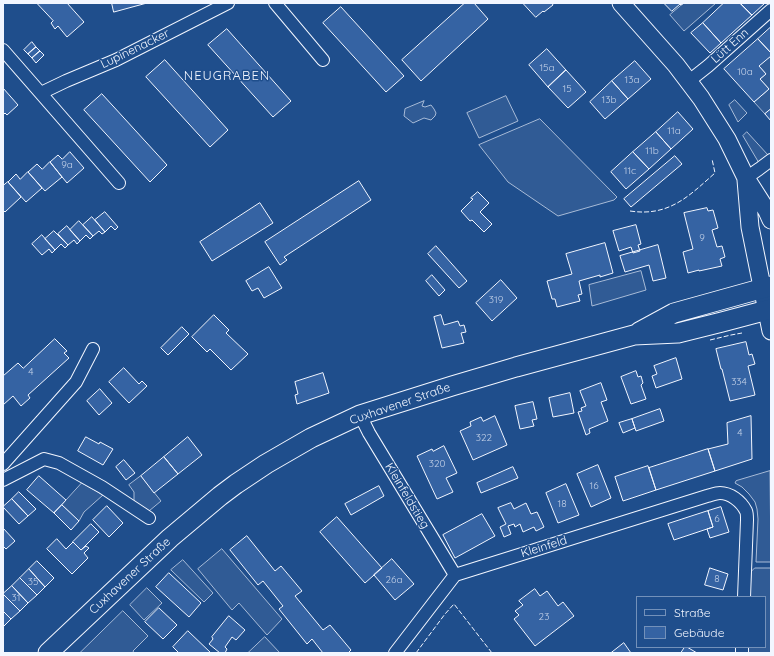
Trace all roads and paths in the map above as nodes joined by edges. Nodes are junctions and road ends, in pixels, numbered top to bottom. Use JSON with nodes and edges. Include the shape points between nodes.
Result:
{"nodes":[{"id":1,"x":228,"y":3,"type":"edge"},
{"id":2,"x":275,"y":3,"type":"edge"},
{"id":3,"x":621,"y":3,"type":"edge"},
{"id":4,"x":771,"y":10,"type":"edge"},
{"id":5,"x":3,"y":50,"type":"edge"},
{"id":6,"x":323,"y":60,"type":"dead end"},
{"id":7,"x":689,"y":81,"type":"junction"},
{"id":8,"x":41,"y":93,"type":"junction"},
{"id":9,"x":771,"y":160,"type":"edge"},
{"id":10,"x":746,"y":178,"type":"junction"},
{"id":11,"x":119,"y":183,"type":"dead end"},
{"id":12,"x":771,"y":220,"type":"edge"},
{"id":13,"x":767,"y":287,"type":"edge"},
{"id":14,"x":769,"y":309,"type":"edge"},
{"id":15,"x":771,"y":331,"type":"edge"},
{"id":16,"x":634,"y":335,"type":"junction"},
{"id":17,"x":93,"y":349,"type":"dead end"},
{"id":18,"x":360,"y":415,"type":"junction"},
{"id":19,"x":3,"y":464,"type":"edge"},
{"id":20,"x":3,"y":480,"type":"edge"},
{"id":21,"x":149,"y":518,"type":"dead end"},
{"id":22,"x":455,"y":575,"type":"junction"},
{"id":23,"x":744,"y":596,"type":"edge"},
{"id":24,"x":48,"y":653,"type":"edge"},
{"id":25,"x":395,"y":653,"type":"edge"}],
"edges":[{"from":1,"to":8,"type":"street","name":"Lupinenacker","via":[[116,60]]},
{"from":2,"to":6,"type":"street"},
{"from":3,"to":7,"type":"street"},
{"from":4,"to":7,"type":"street","name":"Lütt Enn"},
{"from":5,"to":8,"type":"street"},
{"from":7,"to":10,"type":"street","via":[[716,120]]},
{"from":8,"to":11,"type":"street"},
{"from":9,"to":10,"type":"street"},
{"from":10,"to":12,"type":"street"},
{"from":10,"to":13,"type":"street","via":[[750,227]]},
{"from":13,"to":14,"type":"street"},
{"from":13,"to":16,"type":"main road","name":"Cuxhavener Straße","via":[[674,313]]},
{"from":14,"to":15,"type":"street"},
{"from":14,"to":16,"type":"main road","name":"Cuxhavener Straße","via":[[678,333]]},
{"from":16,"to":18,"type":"main road","name":"Cuxhavener Straße","via":[[494,373]]},
{"from":17,"to":19,"type":"street","via":[[76,382]]},
{"from":18,"to":22,"type":"street","name":"Kleinfeldstieg"},
{"from":18,"to":24,"type":"main road","name":"Cuxhavener Straße","via":[[286,452],[225,492],[170,538]]},
{"from":20,"to":21,"type":"street","via":[[44,459],[59,463],[102,487]]},
{"from":22,"to":23,"type":"street","name":"Kleinfeld","via":[[719,493],[728,494],[746,511]]},
{"from":22,"to":25,"type":"street"}]}
